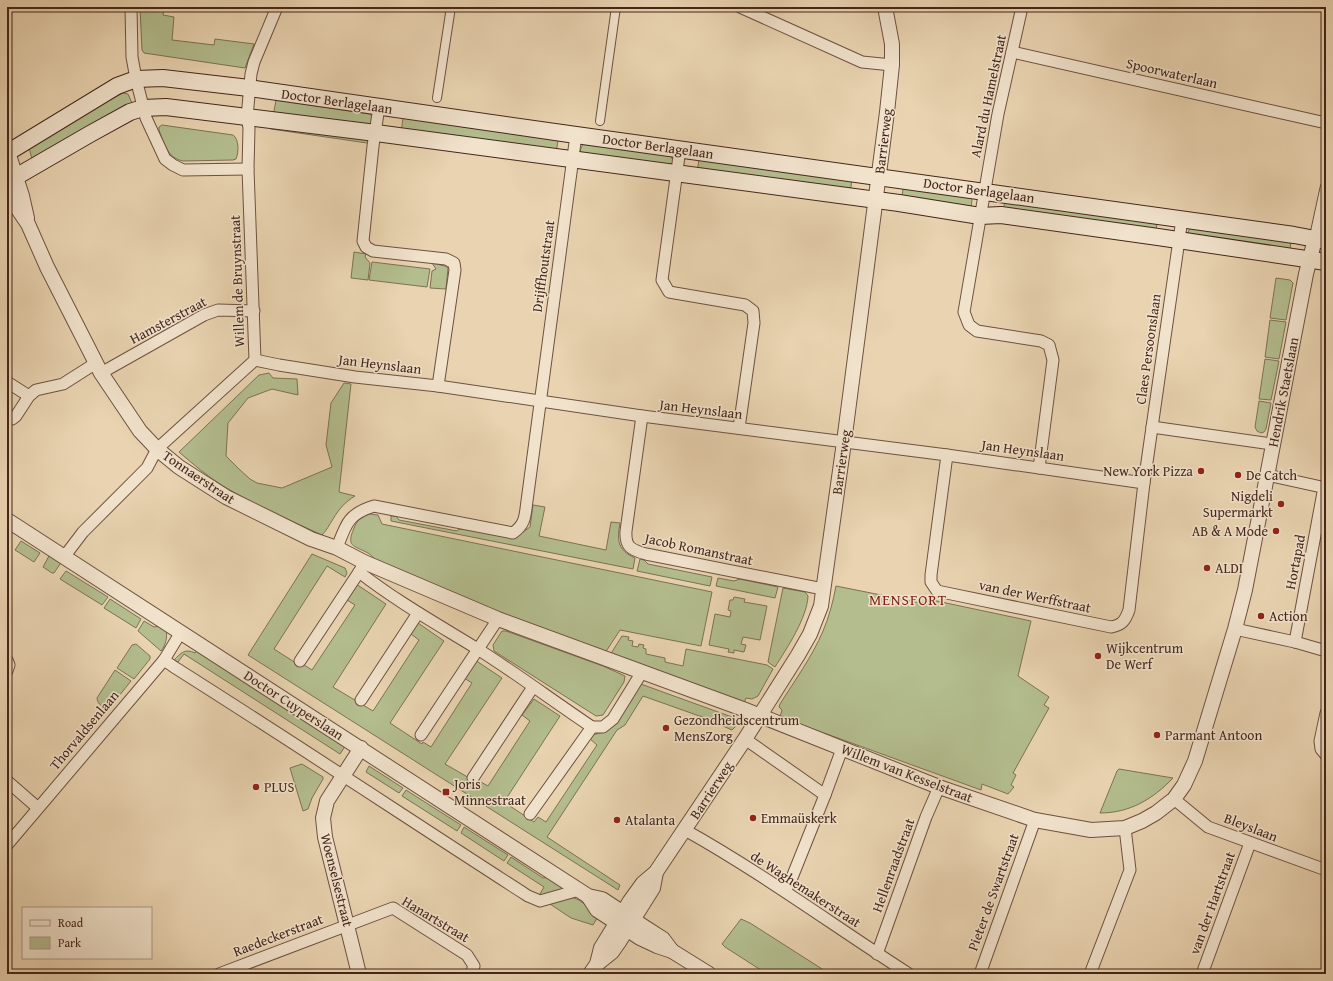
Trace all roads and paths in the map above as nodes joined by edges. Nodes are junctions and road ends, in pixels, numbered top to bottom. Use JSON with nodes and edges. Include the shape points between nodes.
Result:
{"nodes":[{"id":1,"x":131,"y":7,"type":"edge"},
{"id":2,"x":277,"y":7,"type":"edge"},
{"id":3,"x":451,"y":7,"type":"edge"},
{"id":4,"x":616,"y":7,"type":"edge"},
{"id":5,"x":740,"y":7,"type":"edge"},
{"id":6,"x":885,"y":7,"type":"edge"},
{"id":7,"x":1022,"y":7,"type":"edge"},
{"id":8,"x":1012,"y":52,"type":"junction"},
{"id":9,"x":892,"y":65,"type":"junction"},
{"id":10,"x":136,"y":79,"type":"junction"},
{"id":11,"x":250,"y":88,"type":"junction"},
{"id":12,"x":437,"y":98,"type":"dead end"},
{"id":13,"x":379,"y":107,"type":"junction"},
{"id":14,"x":143,"y":108,"type":"junction"},
{"id":15,"x":247,"y":117,"type":"junction"},
{"id":16,"x":600,"y":121,"type":"dead end"},
{"id":17,"x":1326,"y":123,"type":"edge"},
{"id":18,"x":376,"y":133,"type":"junction"},
{"id":19,"x":576,"y":135,"type":"junction"},
{"id":20,"x":680,"y":149,"type":"junction"},
{"id":21,"x":7,"y":151,"type":"edge"},
{"id":22,"x":572,"y":159,"type":"junction"},
{"id":23,"x":248,"y":169,"type":"junction"},
{"id":24,"x":677,"y":174,"type":"junction"},
{"id":25,"x":879,"y":177,"type":"junction"},
{"id":26,"x":10,"y":182,"type":"edge"},
{"id":27,"x":1326,"y":188,"type":"edge"},
{"id":28,"x":984,"y":191,"type":"junction"},
{"id":29,"x":876,"y":200,"type":"junction"},
{"id":30,"x":980,"y":216,"type":"junction"},
{"id":31,"x":1182,"y":219,"type":"junction"},
{"id":32,"x":1178,"y":240,"type":"junction"},
{"id":33,"x":1320,"y":240,"type":"edge"},
{"id":34,"x":1309,"y":259,"type":"junction"},
{"id":35,"x":1326,"y":262,"type":"edge"},
{"id":36,"x":254,"y":311,"type":"junction"},
{"id":37,"x":255,"y":360,"type":"junction"},
{"id":38,"x":99,"y":368,"type":"junction"},
{"id":39,"x":7,"y":382,"type":"edge"},
{"id":40,"x":438,"y":386,"type":"junction"},
{"id":41,"x":29,"y":396,"type":"junction"},
{"id":42,"x":540,"y":401,"type":"junction"},
{"id":43,"x":642,"y":416,"type":"junction"},
{"id":44,"x":7,"y":419,"type":"edge"},
{"id":45,"x":1152,"y":427,"type":"junction"},
{"id":46,"x":739,"y":428,"type":"junction"},
{"id":47,"x":844,"y":442,"type":"junction"},
{"id":48,"x":1272,"y":444,"type":"junction"},
{"id":49,"x":156,"y":449,"type":"junction"},
{"id":50,"x":947,"y":455,"type":"junction"},
{"id":51,"x":1038,"y":468,"type":"junction"},
{"id":52,"x":1267,"y":475,"type":"junction"},
{"id":53,"x":1144,"y":483,"type":"junction"},
{"id":54,"x":1325,"y":488,"type":"edge"},
{"id":55,"x":7,"y":520,"type":"edge"},
{"id":56,"x":338,"y":548,"type":"junction"},
{"id":57,"x":64,"y":557,"type":"junction"},
{"id":58,"x":362,"y":567,"type":"junction"},
{"id":59,"x":823,"y":589,"type":"junction"},
{"id":60,"x":418,"y":613,"type":"junction"},
{"id":61,"x":498,"y":619,"type":"junction"},
{"id":62,"x":1235,"y":629,"type":"junction"},
{"id":63,"x":181,"y":632,"type":"junction"},
{"id":64,"x":1295,"y":642,"type":"junction"},
{"id":65,"x":478,"y":649,"type":"junction"},
{"id":66,"x":1326,"y":651,"type":"edge"},
{"id":67,"x":7,"y":660,"type":"edge"},
{"id":68,"x":164,"y":660,"type":"junction"},
{"id":69,"x":300,"y":661,"type":"dead end"},
{"id":70,"x":7,"y":671,"type":"edge"},
{"id":71,"x":642,"y":672,"type":"junction"},
{"id":72,"x":533,"y":687,"type":"junction"},
{"id":73,"x":361,"y":700,"type":"dead end"},
{"id":74,"x":1326,"y":713,"type":"edge"},
{"id":75,"x":759,"y":716,"type":"junction"},
{"id":76,"x":592,"y":727,"type":"junction"},
{"id":77,"x":421,"y":735,"type":"dead end"},
{"id":78,"x":745,"y":739,"type":"junction"},
{"id":79,"x":361,"y":748,"type":"junction"},
{"id":80,"x":842,"y":749,"type":"junction"},
{"id":81,"x":1326,"y":755,"type":"edge"},
{"id":82,"x":342,"y":776,"type":"junction"},
{"id":83,"x":473,"y":778,"type":"dead end"},
{"id":84,"x":7,"y":781,"type":"edge"},
{"id":85,"x":939,"y":787,"type":"junction"},
{"id":86,"x":825,"y":794,"type":"junction"},
{"id":87,"x":1174,"y":799,"type":"junction"},
{"id":88,"x":38,"y":808,"type":"junction"},
{"id":89,"x":530,"y":814,"type":"dead end"},
{"id":90,"x":1035,"y":820,"type":"junction"},
{"id":91,"x":1125,"y":828,"type":"junction"},
{"id":92,"x":685,"y":830,"type":"junction"},
{"id":93,"x":1250,"y":843,"type":"junction"},
{"id":94,"x":7,"y":845,"type":"edge"},
{"id":95,"x":1326,"y":870,"type":"edge"},
{"id":96,"x":785,"y":891,"type":"junction"},
{"id":97,"x":584,"y":893,"type":"junction"},
{"id":98,"x":625,"y":921,"type":"junction"},
{"id":99,"x":347,"y":924,"type":"junction"},
{"id":100,"x":877,"y":954,"type":"junction"},
{"id":101,"x":594,"y":969,"type":"edge"},
{"id":102,"x":219,"y":974,"type":"edge"},
{"id":103,"x":359,"y":974,"type":"edge"},
{"id":104,"x":471,"y":974,"type":"edge"},
{"id":105,"x":709,"y":974,"type":"edge"},
{"id":106,"x":909,"y":974,"type":"edge"},
{"id":107,"x":980,"y":974,"type":"edge"},
{"id":108,"x":1090,"y":974,"type":"edge"},
{"id":109,"x":1202,"y":974,"type":"edge"}],
"edges":[{"from":1,"to":10,"type":"street","via":[[132,57]]},
{"from":2,"to":11,"type":"street","name":"Willem de Bruynstraat","via":[[254,62]]},
{"from":3,"to":12,"type":"street"},
{"from":4,"to":16,"type":"street"},
{"from":5,"to":9,"type":"street","via":[[862,62]]},
{"from":6,"to":9,"type":"street","name":"Barrierweg","via":[[892,44]]},
{"from":7,"to":8,"type":"street","name":"Alard du Hamelstraat"},
{"from":8,"to":17,"type":"street","name":"Spoorwaterlaan"},
{"from":8,"to":28,"type":"street","name":"Alard du Hamelstraat"},
{"from":9,"to":25,"type":"street","name":"Barrierweg"},
{"from":10,"to":11,"type":"main road","name":"Doctor Berlagelaan","via":[[163,78]]},
{"from":10,"to":14,"type":"street"},
{"from":10,"to":21,"type":"main road","name":"Doctor Berlagelaan","via":[[117,86]]},
{"from":11,"to":13,"type":"main road","name":"Doctor Berlagelaan"},
{"from":11,"to":15,"type":"street","name":"Willem de Bruynstraat"},
{"from":13,"to":18,"type":"street"},
{"from":13,"to":19,"type":"main road","name":"Doctor Berlagelaan"},
{"from":14,"to":15,"type":"main road","name":"Doctor Berlagelaan","via":[[166,107]]},
{"from":14,"to":23,"type":"street","via":[[165,159],[173,165],[183,170]]},
{"from":14,"to":26,"type":"main road","name":"Doctor Berlagelaan","via":[[130,112],[90,134]]},
{"from":15,"to":18,"type":"main road","name":"Doctor Berlagelaan"},
{"from":15,"to":23,"type":"street","name":"Willem de Bruynstraat"},
{"from":18,"to":22,"type":"main road","name":"Doctor Berlagelaan"},
{"from":18,"to":40,"type":"street","via":[[362,241],[366,248],[373,251],[446,259],[454,263]]},
{"from":19,"to":20,"type":"main road","name":"Doctor Berlagelaan"},
{"from":19,"to":22,"type":"street","name":"Drijffhoutstraat"},
{"from":20,"to":24,"type":"street"},
{"from":20,"to":25,"type":"main road","name":"Doctor Berlagelaan"},
{"from":21,"to":26,"type":"street","name":"Tonnaerstraat"},
{"from":22,"to":24,"type":"main road","name":"Doctor Berlagelaan"},
{"from":22,"to":42,"type":"street","name":"Drijffhoutstraat"},
{"from":23,"to":36,"type":"street","name":"Willem de Bruynstraat"},
{"from":24,"to":29,"type":"main road","name":"Doctor Berlagelaan"},
{"from":24,"to":46,"type":"street","via":[[662,280],[669,292],[745,305],[753,311],[754,323]]},
{"from":25,"to":28,"type":"main road","name":"Doctor Berlagelaan"},
{"from":25,"to":29,"type":"street","name":"Barrierweg"},
{"from":26,"to":38,"type":"street","name":"Tonnaerstraat","via":[[24,202],[28,224],[45,263]]},
{"from":27,"to":33,"type":"street","name":"Hendrik Staetslaan"},
{"from":28,"to":30,"type":"street","name":"Alard du Hamelstraat"},
{"from":28,"to":31,"type":"main road","name":"Doctor Berlagelaan"},
{"from":29,"to":30,"type":"main road","name":"Doctor Berlagelaan"},
{"from":29,"to":47,"type":"street","name":"Barrierweg"},
{"from":30,"to":32,"type":"main road","name":"Doctor Berlagelaan","via":[[1001,215]]},
{"from":30,"to":51,"type":"street","name":"Alard du Hamelstraat","via":[[964,312],[969,326],[977,331],[1041,340],[1049,345],[1053,360]]},
{"from":31,"to":32,"type":"street","name":"Claes Persoonslaan"},
{"from":31,"to":33,"type":"main road","name":"Doctor Berlagelaan"},
{"from":32,"to":34,"type":"main road","name":"Doctor Berlagelaan"},
{"from":32,"to":45,"type":"street","name":"Claes Persoonslaan"},
{"from":33,"to":34,"type":"street","name":"Hendrik Staetslaan"},
{"from":34,"to":35,"type":"main road","name":"Doctor Berlagelaan"},
{"from":34,"to":48,"type":"street","name":"Hendrik Staetslaan"},
{"from":36,"to":37,"type":"street","name":"Willem de Bruynstraat"},
{"from":36,"to":38,"type":"street","name":"Hamsterstraat","via":[[218,310],[204,315]]},
{"from":37,"to":40,"type":"street","name":"Jan Heynslaan","via":[[355,377]]},
{"from":37,"to":49,"type":"street","name":"Willem de Bruynstraat"},
{"from":38,"to":41,"type":"street","via":[[63,384],[36,390]]},
{"from":38,"to":49,"type":"street","name":"Tonnaerstraat","via":[[140,431]]},
{"from":39,"to":41,"type":"street"},
{"from":40,"to":42,"type":"street","name":"Jan Heynslaan"},
{"from":41,"to":44,"type":"street","via":[[16,416]]},
{"from":42,"to":43,"type":"street","name":"Jan Heynslaan"},
{"from":42,"to":56,"type":"street","name":"Drijffhoutstraat","via":[[524,522],[520,528],[513,533],[374,506],[362,510],[349,521]]},
{"from":43,"to":46,"type":"street","name":"Jan Heynslaan"},
{"from":43,"to":59,"type":"street","name":"Jacob Romanstraat","via":[[626,531],[627,543],[633,550]]},
{"from":45,"to":48,"type":"street"},
{"from":45,"to":53,"type":"street","name":"Claes Persoonslaan"},
{"from":46,"to":47,"type":"street","name":"Jan Heynslaan"},
{"from":47,"to":50,"type":"street","name":"Jan Heynslaan"},
{"from":47,"to":59,"type":"street","name":"Barrierweg"},
{"from":48,"to":52,"type":"street","name":"Hendrik Staetslaan"},
{"from":49,"to":56,"type":"street","name":"Tonnaerstraat","via":[[226,497],[310,538]]},
{"from":49,"to":57,"type":"street","name":"Willem de Bruynstraat","via":[[147,468],[83,532]]},
{"from":50,"to":51,"type":"street","name":"Jan Heynslaan"},
{"from":50,"to":53,"type":"street","name":"van der Werffstraat","via":[[930,575],[937,591],[1111,627],[1119,626],[1129,610]]},
{"from":51,"to":53,"type":"street","name":"Jan Heynslaan"},
{"from":52,"to":54,"type":"street"},
{"from":52,"to":62,"type":"street","name":"Hendrik Staetslaan"},
{"from":54,"to":64,"type":"street","name":"Hortapad"},
{"from":55,"to":57,"type":"street","name":"Doctor Cuyperslaan"},
{"from":56,"to":58,"type":"street","name":"Willem van Kesselstraat"},
{"from":57,"to":63,"type":"street","name":"Doctor Cuyperslaan"},
{"from":58,"to":60,"type":"street","name":"Willem van Kesselstraat","via":[[374,584]]},
{"from":58,"to":61,"type":"street","name":"Willem van Kesselstraat"},
{"from":58,"to":69,"type":"street"},
{"from":59,"to":75,"type":"street","name":"Barrierweg","via":[[821,606],[810,634]]},
{"from":60,"to":65,"type":"street","name":"Willem van Kesselstraat"},
{"from":60,"to":73,"type":"street"},
{"from":61,"to":65,"type":"street"},
{"from":61,"to":71,"type":"street","name":"Willem van Kesselstraat"},
{"from":62,"to":64,"type":"street"},
{"from":62,"to":87,"type":"street","name":"Hendrik Staetslaan","via":[[1195,762]]},
{"from":63,"to":68,"type":"street","name":"Thorvaldsenlaan"},
{"from":63,"to":79,"type":"street","name":"Doctor Cuyperslaan"},
{"from":64,"to":66,"type":"street"},
{"from":65,"to":72,"type":"street","name":"Willem van Kesselstraat"},
{"from":65,"to":77,"type":"street"},
{"from":67,"to":70,"type":"street"},
{"from":68,"to":82,"type":"street"},
{"from":68,"to":88,"type":"street","name":"Thorvaldsenlaan"},
{"from":71,"to":75,"type":"street","name":"Willem van Kesselstraat"},
{"from":71,"to":76,"type":"street","via":[[613,719],[603,726]]},
{"from":72,"to":76,"type":"street","name":"Willem van Kesselstraat"},
{"from":72,"to":83,"type":"street"},
{"from":74,"to":81,"type":"street","via":[[1320,741],[1321,749]]},
{"from":75,"to":78,"type":"street","name":"Barrierweg"},
{"from":75,"to":80,"type":"street","name":"Willem van Kesselstraat"},
{"from":76,"to":89,"type":"street"},
{"from":78,"to":86,"type":"street"},
{"from":78,"to":92,"type":"street","name":"Barrierweg"},
{"from":79,"to":82,"type":"street","name":"Woenselsestraat"},
{"from":79,"to":97,"type":"street","name":"Doctor Cuyperslaan"},
{"from":80,"to":85,"type":"street","name":"Willem van Kesselstraat"},
{"from":80,"to":86,"type":"street"},
{"from":82,"to":97,"type":"street","via":[[528,896],[540,901]]},
{"from":82,"to":99,"type":"street","name":"Woenselsestraat","via":[[327,801],[323,818],[325,837]]},
{"from":84,"to":88,"type":"street"},
{"from":85,"to":90,"type":"street","name":"Willem van Kesselstraat"},
{"from":85,"to":100,"type":"street","name":"Hellenraadstraat"},
{"from":86,"to":96,"type":"street"},
{"from":87,"to":91,"type":"street","name":"Willem van Kesselstraat","via":[[1142,821]]},
{"from":87,"to":93,"type":"street","name":"Bleyslaan","via":[[1208,827]]},
{"from":88,"to":94,"type":"street","name":"Thorvaldsenlaan"},
{"from":90,"to":91,"type":"street","name":"Willem van Kesselstraat","via":[[1091,830]]},
{"from":90,"to":107,"type":"street","name":"Pieter de Swartstraat"},
{"from":91,"to":108,"type":"street","via":[[1130,870]]},
{"from":92,"to":96,"type":"street","name":"de Waghemakerstraat"},
{"from":92,"to":98,"type":"street","name":"Barrierweg","via":[[656,872],[653,888]]},
{"from":93,"to":95,"type":"street","name":"Bleyslaan"},
{"from":93,"to":109,"type":"street","name":"van der Hartstraat"},
{"from":96,"to":100,"type":"street","name":"de Waghemakerstraat"},
{"from":97,"to":98,"type":"street","name":"Doctor Cuyperslaan","via":[[602,899]]},
{"from":98,"to":101,"type":"street","via":[[612,952]]},
{"from":98,"to":105,"type":"street","name":"Doctor Cuyperslaan","via":[[643,940],[672,951]]},
{"from":99,"to":102,"type":"street","name":"Raedeckerstraat"},
{"from":99,"to":103,"type":"street","name":"Woenselsestraat"},
{"from":99,"to":104,"type":"street","name":"Hanartstraat","via":[[393,908],[467,955],[474,966]]},
{"from":100,"to":106,"type":"street","name":"de Waghemakerstraat"}]}
